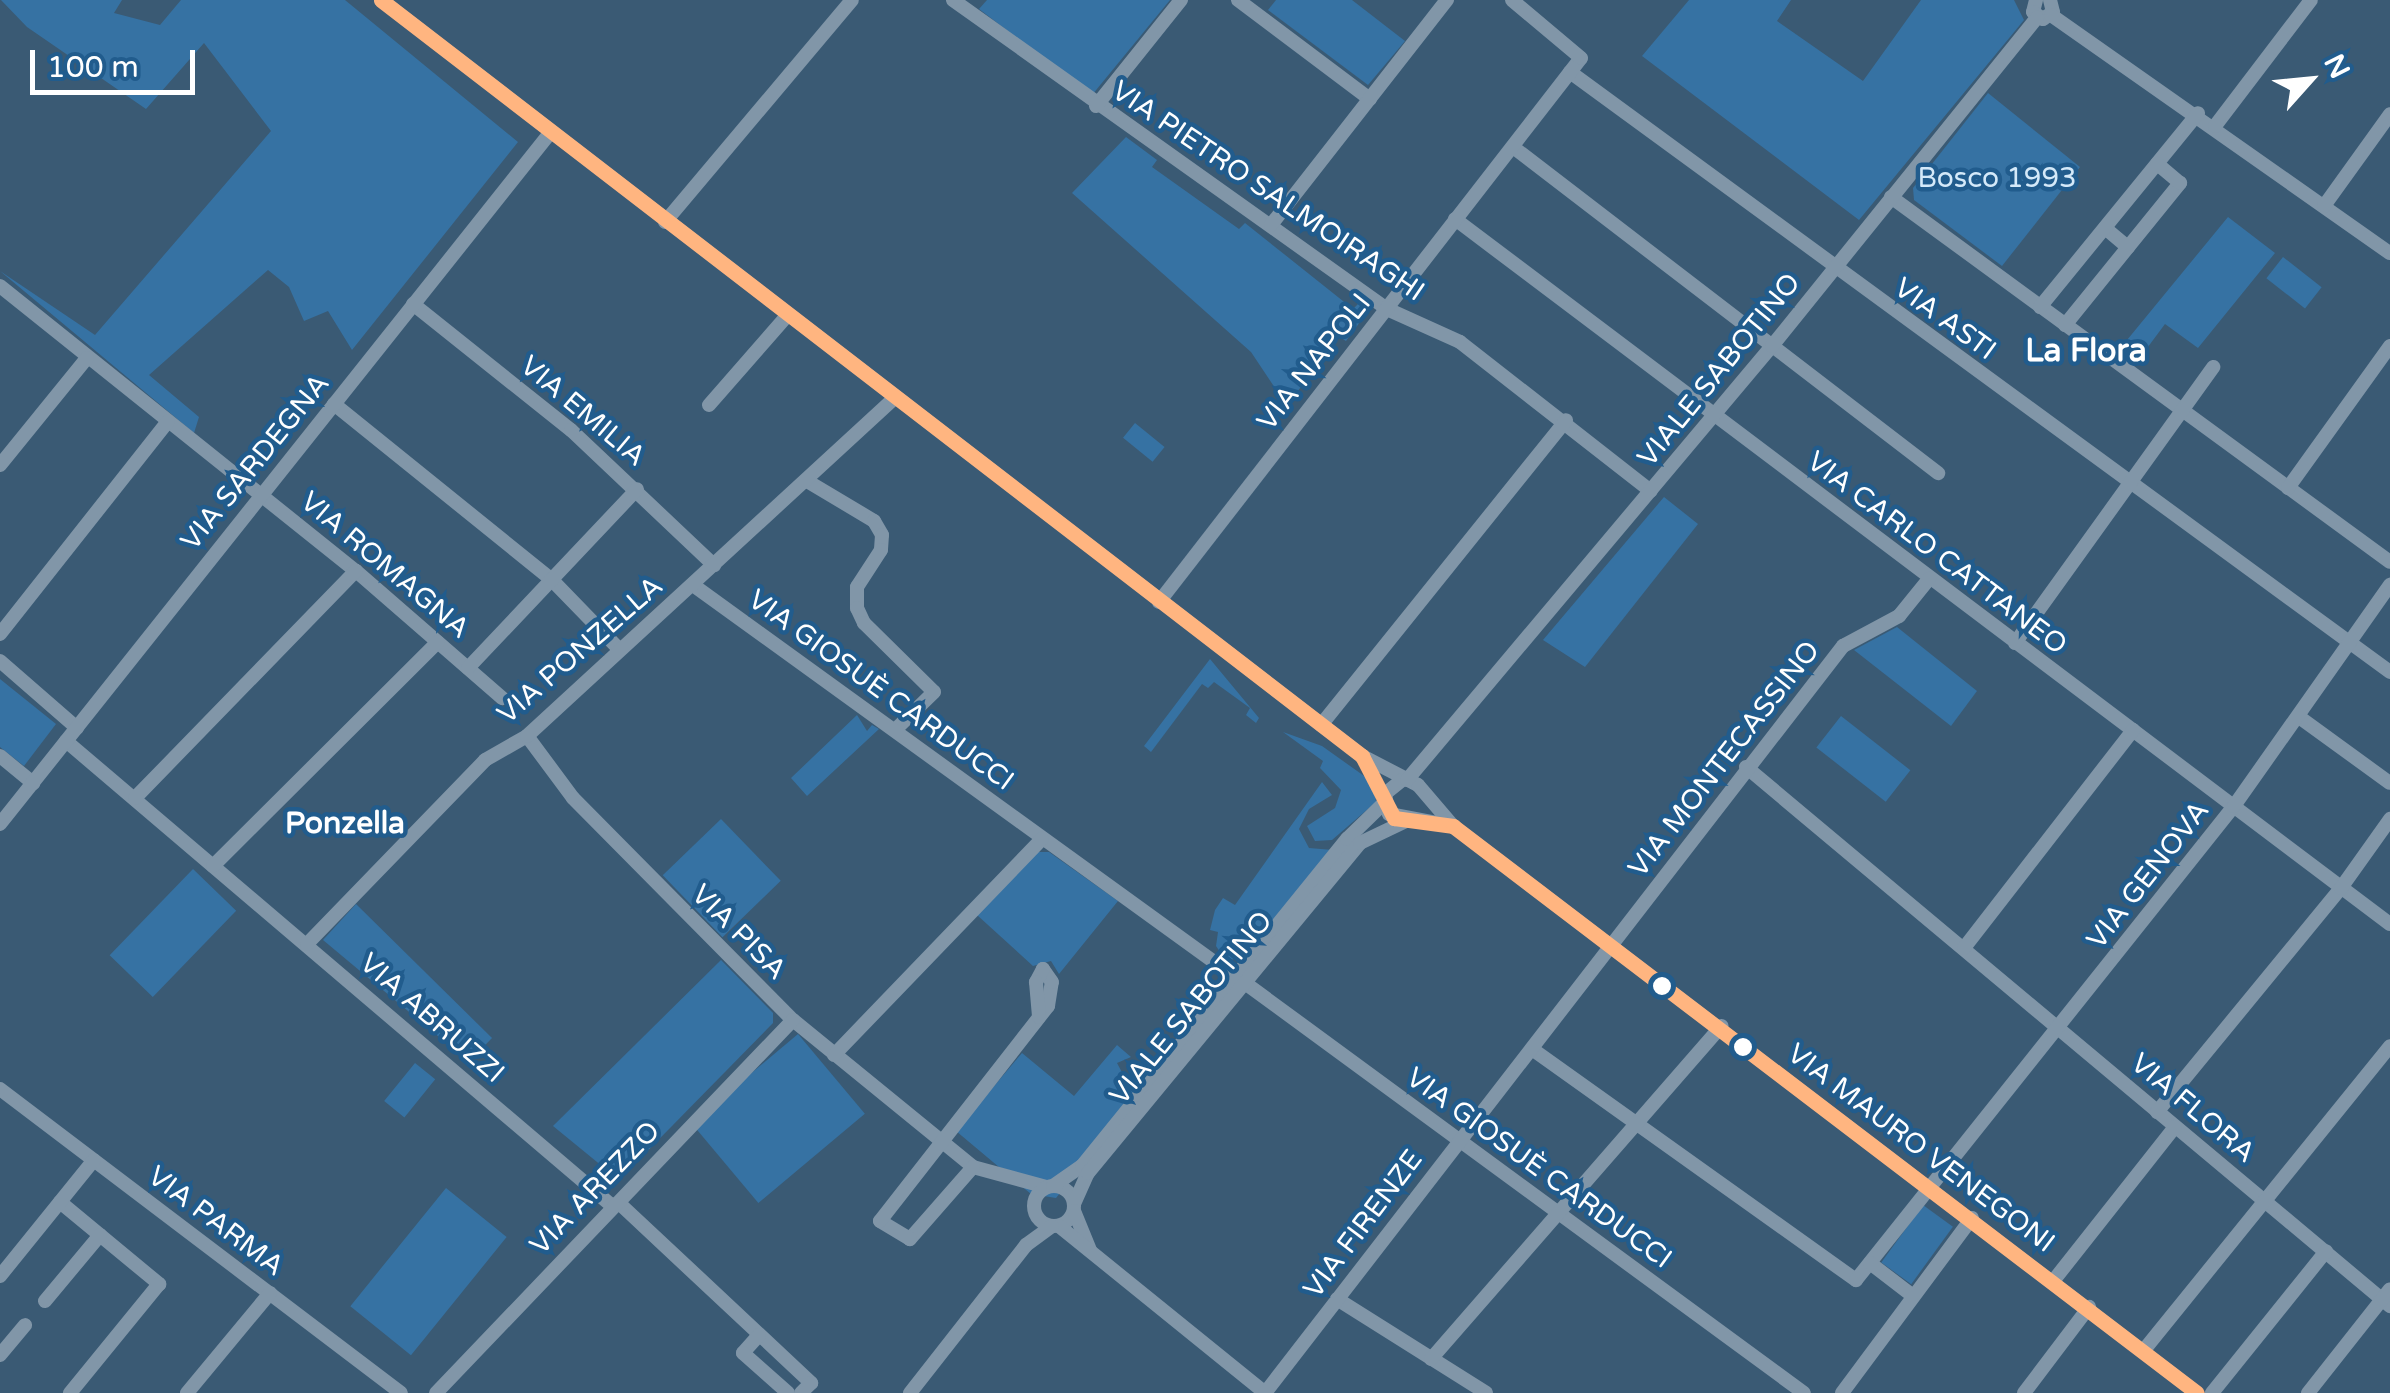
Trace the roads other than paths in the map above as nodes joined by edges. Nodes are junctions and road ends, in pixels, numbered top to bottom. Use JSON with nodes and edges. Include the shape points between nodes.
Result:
{"nodes":[{"id":1,"x":381,"y":0,"type":"edge"},
{"id":2,"x":852,"y":0,"type":"edge"},
{"id":3,"x":954,"y":0,"type":"edge"},
{"id":4,"x":1181,"y":0,"type":"edge"},
{"id":5,"x":1238,"y":0,"type":"edge"},
{"id":6,"x":1447,"y":0,"type":"edge"},
{"id":7,"x":1512,"y":0,"type":"edge"},
{"id":8,"x":2312,"y":0,"type":"edge"},
{"id":9,"x":2043,"y":4,"type":"edge"},
{"id":10,"x":1570,"y":72,"type":"junction"},
{"id":11,"x":1370,"y":99,"type":"junction"},
{"id":12,"x":1096,"y":106,"type":"junction"},
{"id":13,"x":2198,"y":114,"type":"junction"},
{"id":14,"x":2390,"y":114,"type":"edge"},
{"id":15,"x":2215,"y":126,"type":"junction"},
{"id":16,"x":550,"y":133,"type":"junction"},
{"id":17,"x":1513,"y":147,"type":"junction"},
{"id":18,"x":2156,"y":164,"type":"junction"},
{"id":19,"x":1891,"y":197,"type":"junction"},
{"id":20,"x":2324,"y":206,"type":"junction"},
{"id":21,"x":1455,"y":218,"type":"junction"},
{"id":22,"x":666,"y":222,"type":"junction"},
{"id":23,"x":1272,"y":226,"type":"junction"},
{"id":24,"x":2104,"y":228,"type":"junction"},
{"id":25,"x":2128,"y":247,"type":"junction"},
{"id":26,"x":2390,"y":253,"type":"edge"},
{"id":27,"x":1834,"y":268,"type":"junction"},
{"id":28,"x":0,"y":286,"type":"edge"},
{"id":29,"x":413,"y":304,"type":"junction"},
{"id":30,"x":2040,"y":307,"type":"junction"},
{"id":31,"x":1387,"y":309,"type":"junction"},
{"id":32,"x":787,"y":316,"type":"junction"},
{"id":33,"x":2065,"y":325,"type":"junction"},
{"id":34,"x":1772,"y":346,"type":"junction"},
{"id":35,"x":2390,"y":346,"type":"edge"},
{"id":36,"x":86,"y":358,"type":"junction"},
{"id":37,"x":2213,"y":367,"type":"dead end"},
{"id":38,"x":892,"y":399,"type":"junction"},
{"id":39,"x":334,"y":404,"type":"junction"},
{"id":40,"x":709,"y":405,"type":"dead end"},
{"id":41,"x":2181,"y":410,"type":"junction"},
{"id":42,"x":1714,"y":415,"type":"junction"},
{"id":43,"x":1566,"y":420,"type":"junction"},
{"id":44,"x":168,"y":421,"type":"junction"},
{"id":45,"x":0,"y":465,"type":"edge"},
{"id":46,"x":1938,"y":473,"type":"dead end"},
{"id":47,"x":807,"y":481,"type":"junction"},
{"id":48,"x":2129,"y":486,"type":"junction"},
{"id":49,"x":2288,"y":488,"type":"junction"},
{"id":50,"x":637,"y":489,"type":"junction"},
{"id":51,"x":257,"y":490,"type":"junction"},
{"id":52,"x":1651,"y":491,"type":"junction"},
{"id":53,"x":2390,"y":562,"type":"edge"},
{"id":54,"x":714,"y":564,"type":"junction"},
{"id":55,"x":356,"y":571,"type":"junction"},
{"id":56,"x":551,"y":579,"type":"junction"},
{"id":57,"x":1929,"y":579,"type":"junction"},
{"id":58,"x":693,"y":585,"type":"junction"},
{"id":59,"x":2390,"y":585,"type":"edge"},
{"id":60,"x":1159,"y":602,"type":"junction"},
{"id":61,"x":0,"y":634,"type":"edge"},
{"id":62,"x":438,"y":642,"type":"junction"},
{"id":63,"x":2350,"y":642,"type":"junction"},
{"id":64,"x":2015,"y":643,"type":"junction"},
{"id":65,"x":619,"y":649,"type":"junction"},
{"id":66,"x":0,"y":661,"type":"edge"},
{"id":67,"x":468,"y":668,"type":"junction"},
{"id":68,"x":2390,"y":672,"type":"edge"},
{"id":69,"x":502,"y":698,"type":"dead end"},
{"id":70,"x":2299,"y":717,"type":"junction"},
{"id":71,"x":1321,"y":725,"type":"junction"},
{"id":72,"x":77,"y":728,"type":"junction"},
{"id":73,"x":896,"y":729,"type":"junction"},
{"id":74,"x":2133,"y":730,"type":"junction"},
{"id":75,"x":527,"y":736,"type":"junction"},
{"id":76,"x":66,"y":741,"type":"junction"},
{"id":77,"x":1434,"y":750,"type":"junction"},
{"id":78,"x":0,"y":756,"type":"edge"},
{"id":79,"x":1362,"y":756,"type":"junction"},
{"id":80,"x":1746,"y":767,"type":"junction"},
{"id":81,"x":1404,"y":780,"type":"junction"},
{"id":82,"x":33,"y":782,"type":"junction"},
{"id":83,"x":2390,"y":783,"type":"edge"},
{"id":84,"x":1423,"y":795,"type":"junction"},
{"id":85,"x":135,"y":798,"type":"junction"},
{"id":86,"x":1385,"y":798,"type":"junction"},
{"id":87,"x":2234,"y":806,"type":"junction"},
{"id":88,"x":2390,"y":819,"type":"edge"},
{"id":89,"x":1409,"y":820,"type":"junction"},
{"id":90,"x":0,"y":824,"type":"edge"},
{"id":91,"x":1454,"y":826,"type":"junction"},
{"id":92,"x":1042,"y":839,"type":"junction"},
{"id":93,"x":213,"y":866,"type":"junction"},
{"id":94,"x":2342,"y":888,"type":"junction"},
{"id":95,"x":2390,"y":924,"type":"edge"},
{"id":96,"x":307,"y":944,"type":"junction"},
{"id":97,"x":1614,"y":945,"type":"junction"},
{"id":98,"x":1964,"y":948,"type":"junction"},
{"id":99,"x":1240,"y":980,"type":"junction"},
{"id":100,"x":1038,"y":1016,"type":"dead end"},
{"id":101,"x":793,"y":1020,"type":"junction"},
{"id":102,"x":1720,"y":1026,"type":"junction"},
{"id":103,"x":2059,"y":1029,"type":"junction"},
{"id":104,"x":2390,"y":1046,"type":"edge"},
{"id":105,"x":1532,"y":1049,"type":"junction"},
{"id":106,"x":834,"y":1055,"type":"junction"},
{"id":107,"x":0,"y":1089,"type":"edge"},
{"id":108,"x":2158,"y":1112,"type":"junction"},
{"id":109,"x":1638,"y":1126,"type":"junction"},
{"id":110,"x":2175,"y":1127,"type":"junction"},
{"id":111,"x":940,"y":1140,"type":"junction"},
{"id":112,"x":1458,"y":1141,"type":"junction"},
{"id":113,"x":94,"y":1160,"type":"junction"},
{"id":114,"x":973,"y":1168,"type":"junction"},
{"id":115,"x":1005,"y":1181,"type":"junction"},
{"id":116,"x":1932,"y":1185,"type":"junction"},
{"id":117,"x":1050,"y":1186,"type":"junction"},
{"id":118,"x":2264,"y":1198,"type":"junction"},
{"id":119,"x":60,"y":1202,"type":"junction"},
{"id":120,"x":611,"y":1205,"type":"junction"},
{"id":121,"x":1074,"y":1207,"type":"junction"},
{"id":122,"x":1036,"y":1212,"type":"junction"},
{"id":123,"x":1557,"y":1212,"type":"junction"},
{"id":124,"x":1972,"y":1218,"type":"junction"},
{"id":125,"x":1056,"y":1226,"type":"junction"},
{"id":126,"x":100,"y":1234,"type":"junction"},
{"id":127,"x":1026,"y":1245,"type":"junction"},
{"id":128,"x":2326,"y":1251,"type":"junction"},
{"id":129,"x":1092,"y":1256,"type":"junction"},
{"id":130,"x":1870,"y":1262,"type":"junction"},
{"id":131,"x":0,"y":1276,"type":"edge"},
{"id":132,"x":2054,"y":1280,"type":"junction"},
{"id":133,"x":270,"y":1293,"type":"junction"},
{"id":134,"x":1913,"y":1296,"type":"junction"},
{"id":135,"x":2388,"y":1298,"type":"edge"},
{"id":136,"x":1336,"y":1300,"type":"junction"},
{"id":137,"x":45,"y":1301,"type":"dead end"},
{"id":138,"x":2089,"y":1307,"type":"junction"},
{"id":139,"x":25,"y":1325,"type":"dead end"},
{"id":140,"x":759,"y":1335,"type":"junction"},
{"id":141,"x":2144,"y":1350,"type":"junction"},
{"id":142,"x":0,"y":1355,"type":"edge"},
{"id":143,"x":1431,"y":1359,"type":"junction"},
{"id":144,"x":2186,"y":1390,"type":"edge"},
{"id":145,"x":70,"y":1393,"type":"edge"},
{"id":146,"x":187,"y":1393,"type":"edge"},
{"id":147,"x":401,"y":1393,"type":"edge"},
{"id":148,"x":436,"y":1393,"type":"edge"},
{"id":149,"x":788,"y":1393,"type":"edge"},
{"id":150,"x":801,"y":1393,"type":"edge"},
{"id":151,"x":910,"y":1393,"type":"edge"},
{"id":152,"x":1265,"y":1393,"type":"edge"},
{"id":153,"x":1486,"y":1393,"type":"edge"},
{"id":154,"x":1804,"y":1393,"type":"edge"},
{"id":155,"x":1842,"y":1393,"type":"edge"},
{"id":156,"x":2024,"y":1393,"type":"edge"},
{"id":157,"x":2212,"y":1393,"type":"edge"},
{"id":158,"x":2308,"y":1393,"type":"edge"}],
"edges":[{"from":1,"to":16,"type":"street","name":"VIA MAURO VENEGONI"},
{"from":2,"to":22,"type":"street"},
{"from":3,"to":12,"type":"street","name":"VIA PIETRO SALMOIRAGHI"},
{"from":4,"to":12,"type":"street"},
{"from":5,"to":11,"type":"street"},
{"from":6,"to":11,"type":"street"},
{"from":7,"to":10,"type":"street","name":"VIA NAPOLI","via":[[1580,58]]},
{"from":8,"to":15,"type":"street"},
{"from":9,"to":13,"type":"street"},
{"from":9,"to":19,"type":"street","name":"VIALE SABOTINO"},
{"from":10,"to":17,"type":"street","name":"VIA NAPOLI"},
{"from":10,"to":27,"type":"street","name":"VIA ASTI"},
{"from":11,"to":23,"type":"street"},
{"from":12,"to":23,"type":"street","name":"VIA PIETRO SALMOIRAGHI"},
{"from":13,"to":15,"type":"street"},
{"from":13,"to":18,"type":"street"},
{"from":14,"to":20,"type":"street"},
{"from":15,"to":20,"type":"street"},
{"from":16,"to":22,"type":"street","name":"VIA MAURO VENEGONI"},
{"from":16,"to":29,"type":"street","name":"VIA SARDEGNA"},
{"from":17,"to":21,"type":"street","name":"VIA NAPOLI"},
{"from":17,"to":34,"type":"street"},
{"from":18,"to":24,"type":"street"},
{"from":18,"to":25,"type":"street","via":[[2180,183]]},
{"from":19,"to":27,"type":"street","name":"VIALE SABOTINO"},
{"from":19,"to":30,"type":"street"},
{"from":20,"to":26,"type":"street"},
{"from":21,"to":31,"type":"street","name":"VIA NAPOLI"},
{"from":21,"to":42,"type":"street","name":"VIA CARLO CATTANEO"},
{"from":22,"to":32,"type":"street","name":"VIA MAURO VENEGONI"},
{"from":23,"to":31,"type":"street","name":"VIA PIETRO SALMOIRAGHI"},
{"from":24,"to":25,"type":"street"},
{"from":24,"to":30,"type":"street"},
{"from":25,"to":33,"type":"street"},
{"from":27,"to":34,"type":"street","name":"VIALE SABOTINO"},
{"from":27,"to":48,"type":"street","name":"VIA ASTI"},
{"from":28,"to":36,"type":"street","name":"VIA ROMAGNA"},
{"from":29,"to":39,"type":"street","name":"VIA SARDEGNA"},
{"from":29,"to":50,"type":"street","name":"VIA EMILIA"},
{"from":30,"to":33,"type":"street"},
{"from":31,"to":43,"type":"street","name":"VIA PIETRO SALMOIRAGHI","via":[[1460,342]]},
{"from":31,"to":60,"type":"street","name":"VIA NAPOLI"},
{"from":32,"to":38,"type":"street","name":"VIA MAURO VENEGONI"},
{"from":32,"to":40,"type":"street"},
{"from":33,"to":41,"type":"street"},
{"from":34,"to":42,"type":"street","name":"VIALE SABOTINO"},
{"from":34,"to":46,"type":"street"},
{"from":35,"to":49,"type":"street"},
{"from":36,"to":44,"type":"street","name":"VIA ROMAGNA"},
{"from":36,"to":45,"type":"street"},
{"from":37,"to":41,"type":"street"},
{"from":38,"to":47,"type":"street","name":"VIA PONZELLA"},
{"from":38,"to":60,"type":"street","name":"VIA MAURO VENEGONI"},
{"from":39,"to":51,"type":"street","name":"VIA SARDEGNA"},
{"from":39,"to":56,"type":"street"},
{"from":41,"to":48,"type":"street"},
{"from":41,"to":49,"type":"street"},
{"from":42,"to":52,"type":"street","name":"VIALE SABOTINO"},
{"from":42,"to":57,"type":"street","name":"VIA CARLO CATTANEO"},
{"from":43,"to":52,"type":"street","name":"VIA PIETRO SALMOIRAGHI"},
{"from":43,"to":71,"type":"street"},
{"from":44,"to":51,"type":"street","name":"VIA ROMAGNA"},
{"from":44,"to":61,"type":"street"},
{"from":47,"to":54,"type":"street","name":"VIA PONZELLA"},
{"from":47,"to":73,"type":"street","via":[[874,520],[882,535],[881,550],[856,587],[857,608],[934,692]]},
{"from":48,"to":63,"type":"street","name":"VIA ASTI"},
{"from":48,"to":64,"type":"street"},
{"from":49,"to":53,"type":"street"},
{"from":50,"to":54,"type":"street","name":"VIA EMILIA"},
{"from":50,"to":56,"type":"street"},
{"from":51,"to":55,"type":"street","name":"VIA ROMAGNA"},
{"from":51,"to":72,"type":"street","name":"VIA SARDEGNA"},
{"from":52,"to":77,"type":"street","name":"VIALE SABOTINO"},
{"from":54,"to":58,"type":"street","name":"VIA PONZELLA"},
{"from":55,"to":62,"type":"street","name":"VIA ROMAGNA"},
{"from":55,"to":85,"type":"street"},
{"from":56,"to":65,"type":"street"},
{"from":56,"to":67,"type":"street"},
{"from":57,"to":64,"type":"street","name":"VIA CARLO CATTANEO"},
{"from":57,"to":80,"type":"street","name":"VIA MONTECASSINO","via":[[1899,616],[1843,646]]},
{"from":58,"to":65,"type":"street","name":"VIA PONZELLA"},
{"from":58,"to":73,"type":"street","name":"VIA GIOSUÈ CARDUCCI"},
{"from":59,"to":63,"type":"street","name":"VIA GENOVA"},
{"from":60,"to":71,"type":"street","name":"VIA MAURO VENEGONI"},
{"from":62,"to":67,"type":"street","name":"VIA ROMAGNA"},
{"from":62,"to":93,"type":"street"},
{"from":63,"to":68,"type":"street","name":"VIA ASTI"},
{"from":63,"to":70,"type":"street","name":"VIA GENOVA"},
{"from":64,"to":74,"type":"street","name":"VIA CARLO CATTANEO"},
{"from":65,"to":75,"type":"street","name":"VIA PONZELLA"},
{"from":66,"to":72,"type":"street"},
{"from":67,"to":69,"type":"street","name":"VIA ROMAGNA"},
{"from":70,"to":83,"type":"street"},
{"from":70,"to":87,"type":"street","name":"VIA GENOVA"},
{"from":71,"to":79,"type":"street","name":"VIA MAURO VENEGONI"},
{"from":72,"to":76,"type":"street","name":"VIA SARDEGNA"},
{"from":73,"to":92,"type":"street","name":"VIA GIOSUÈ CARDUCCI"},
{"from":74,"to":87,"type":"street","name":"VIA CARLO CATTANEO"},
{"from":74,"to":98,"type":"street"},
{"from":75,"to":96,"type":"street","name":"VIA PONZELLA","via":[[485,760]]},
{"from":75,"to":101,"type":"street","name":"VIA PISA","via":[[572,798]]},
{"from":76,"to":82,"type":"street","name":"VIA SARDEGNA"},
{"from":76,"to":85,"type":"street","name":"VIA ABRUZZI"},
{"from":77,"to":81,"type":"street","name":"VIALE SABOTINO"},
{"from":77,"to":84,"type":"street","name":"VIALE SABOTINO"},
{"from":78,"to":82,"type":"street"},
{"from":79,"to":81,"type":"street","name":"VIA MAURO VENEGONI"},
{"from":79,"to":86,"type":"street"},
{"from":80,"to":97,"type":"street","name":"VIA MONTECASSINO"},
{"from":80,"to":98,"type":"street","name":"VIA FLORA"},
{"from":81,"to":84,"type":"street","name":"VIA MAURO VENEGONI"},
{"from":81,"to":86,"type":"street","name":"VIALE SABOTINO"},
{"from":82,"to":90,"type":"street","name":"VIA SARDEGNA"},
{"from":84,"to":89,"type":"street","name":"VIALE SABOTINO"},
{"from":84,"to":91,"type":"street","name":"VIA MAURO VENEGONI"},
{"from":85,"to":93,"type":"street","name":"VIA ABRUZZI"},
{"from":86,"to":89,"type":"street","via":[[1394,818]]},
{"from":86,"to":99,"type":"street","name":"VIALE SABOTINO"},
{"from":87,"to":94,"type":"street","name":"VIA CARLO CATTANEO"},
{"from":87,"to":103,"type":"street","name":"VIA GENOVA"},
{"from":88,"to":94,"type":"street"},
{"from":89,"to":91,"type":"street"},
{"from":89,"to":99,"type":"street","name":"VIALE SABOTINO","via":[[1360,843]]},
{"from":91,"to":97,"type":"street","name":"VIA MAURO VENEGONI"},
{"from":92,"to":99,"type":"street","name":"VIA GIOSUÈ CARDUCCI"},
{"from":92,"to":106,"type":"street"},
{"from":93,"to":96,"type":"street","name":"VIA ABRUZZI"},
{"from":94,"to":95,"type":"street","name":"VIA CARLO CATTANEO"},
{"from":94,"to":108,"type":"street"},
{"from":96,"to":120,"type":"street","name":"VIA ABRUZZI"},
{"from":97,"to":102,"type":"street","name":"VIA MAURO VENEGONI"},
{"from":97,"to":105,"type":"street","name":"VIA FIRENZE"},
{"from":98,"to":103,"type":"street","name":"VIA FLORA"},
{"from":99,"to":112,"type":"street","name":"VIA GIOSUÈ CARDUCCI"},
{"from":99,"to":117,"type":"street","name":"VIALE SABOTINO","via":[[1082,1166]]},
{"from":99,"to":121,"type":"street","name":"VIALE SABOTINO","via":[[1088,1174]]},
{"from":100,"to":111,"type":"street"},
{"from":101,"to":106,"type":"street","name":"VIA PISA"},
{"from":101,"to":120,"type":"street","name":"VIA AREZZO"},
{"from":102,"to":109,"type":"street"},
{"from":102,"to":116,"type":"street","name":"VIA MAURO VENEGONI"},
{"from":103,"to":108,"type":"street","name":"VIA FLORA"},
{"from":103,"to":116,"type":"street","name":"VIA GENOVA"},
{"from":104,"to":118,"type":"street"},
{"from":105,"to":109,"type":"street"},
{"from":105,"to":112,"type":"street","name":"VIA FIRENZE"},
{"from":106,"to":111,"type":"street","name":"VIA PISA"},
{"from":107,"to":113,"type":"street","name":"VIA PARMA"},
{"from":108,"to":110,"type":"street","name":"VIA FLORA"},
{"from":109,"to":123,"type":"street"},
{"from":109,"to":130,"type":"street","name":"VIA GENOVA","via":[[1856,1280]]},
{"from":110,"to":118,"type":"street","name":"VIA FLORA"},
{"from":110,"to":132,"type":"street"},
{"from":111,"to":114,"type":"street","name":"VIA PISA"},
{"from":111,"to":114,"type":"street","via":[[880,1221],[910,1239]]},
{"from":112,"to":123,"type":"street","name":"VIA GIOSUÈ CARDUCCI"},
{"from":112,"to":136,"type":"street","name":"VIA FIRENZE"},
{"from":113,"to":119,"type":"street"},
{"from":113,"to":133,"type":"street","name":"VIA PARMA"},
{"from":114,"to":115,"type":"street","name":"VIA PISA"},
{"from":115,"to":117,"type":"street","name":"VIA PISA"},
{"from":115,"to":122,"type":"street","name":"VIA PISA"},
{"from":116,"to":124,"type":"street","name":"VIA MAURO VENEGONI"},
{"from":116,"to":130,"type":"street","name":"VIA GENOVA"},
{"from":117,"to":121,"type":"street","via":[[1070,1193]]},
{"from":117,"to":122,"type":"street","name":"VIALE SABOTINO"},
{"from":118,"to":128,"type":"street","name":"VIA FLORA"},
{"from":118,"to":141,"type":"street"},
{"from":119,"to":126,"type":"street"},
{"from":119,"to":131,"type":"street"},
{"from":120,"to":140,"type":"street","name":"VIA ABRUZZI","via":[[620,1204]]},
{"from":120,"to":148,"type":"street","name":"VIA AREZZO"},
{"from":121,"to":125,"type":"street","name":"VIALE SABOTINO"},
{"from":121,"to":129,"type":"street"},
{"from":122,"to":125,"type":"street","name":"VIA PISA"},
{"from":122,"to":127,"type":"street"},
{"from":123,"to":143,"type":"street"},
{"from":123,"to":154,"type":"street","name":"VIA GIOSUÈ CARDUCCI"},
{"from":124,"to":132,"type":"street","name":"VIA MAURO VENEGONI"},
{"from":124,"to":134,"type":"street"},
{"from":125,"to":127,"type":"street"},
{"from":125,"to":129,"type":"street"},
{"from":126,"to":137,"type":"street"},
{"from":126,"to":145,"type":"street","via":[[159,1284]]},
{"from":127,"to":151,"type":"street"},
{"from":128,"to":135,"type":"street","name":"VIA FLORA"},
{"from":128,"to":157,"type":"street"},
{"from":129,"to":152,"type":"street"},
{"from":130,"to":134,"type":"street"},
{"from":132,"to":138,"type":"street","name":"VIA MAURO VENEGONI"},
{"from":133,"to":146,"type":"street"},
{"from":133,"to":147,"type":"street","name":"VIA PARMA"},
{"from":134,"to":155,"type":"street"},
{"from":135,"to":158,"type":"street"},
{"from":136,"to":143,"type":"street"},
{"from":136,"to":152,"type":"street","name":"VIA FIRENZE"},
{"from":138,"to":141,"type":"street","name":"VIA MAURO VENEGONI"},
{"from":138,"to":156,"type":"street"},
{"from":139,"to":142,"type":"street"},
{"from":140,"to":149,"type":"street","via":[[742,1352]]},
{"from":140,"to":150,"type":"street","name":"VIA ABRUZZI","via":[[810,1384]]},
{"from":141,"to":144,"type":"street","name":"VIA MAURO VENEGONI"},
{"from":143,"to":153,"type":"street"}]}
